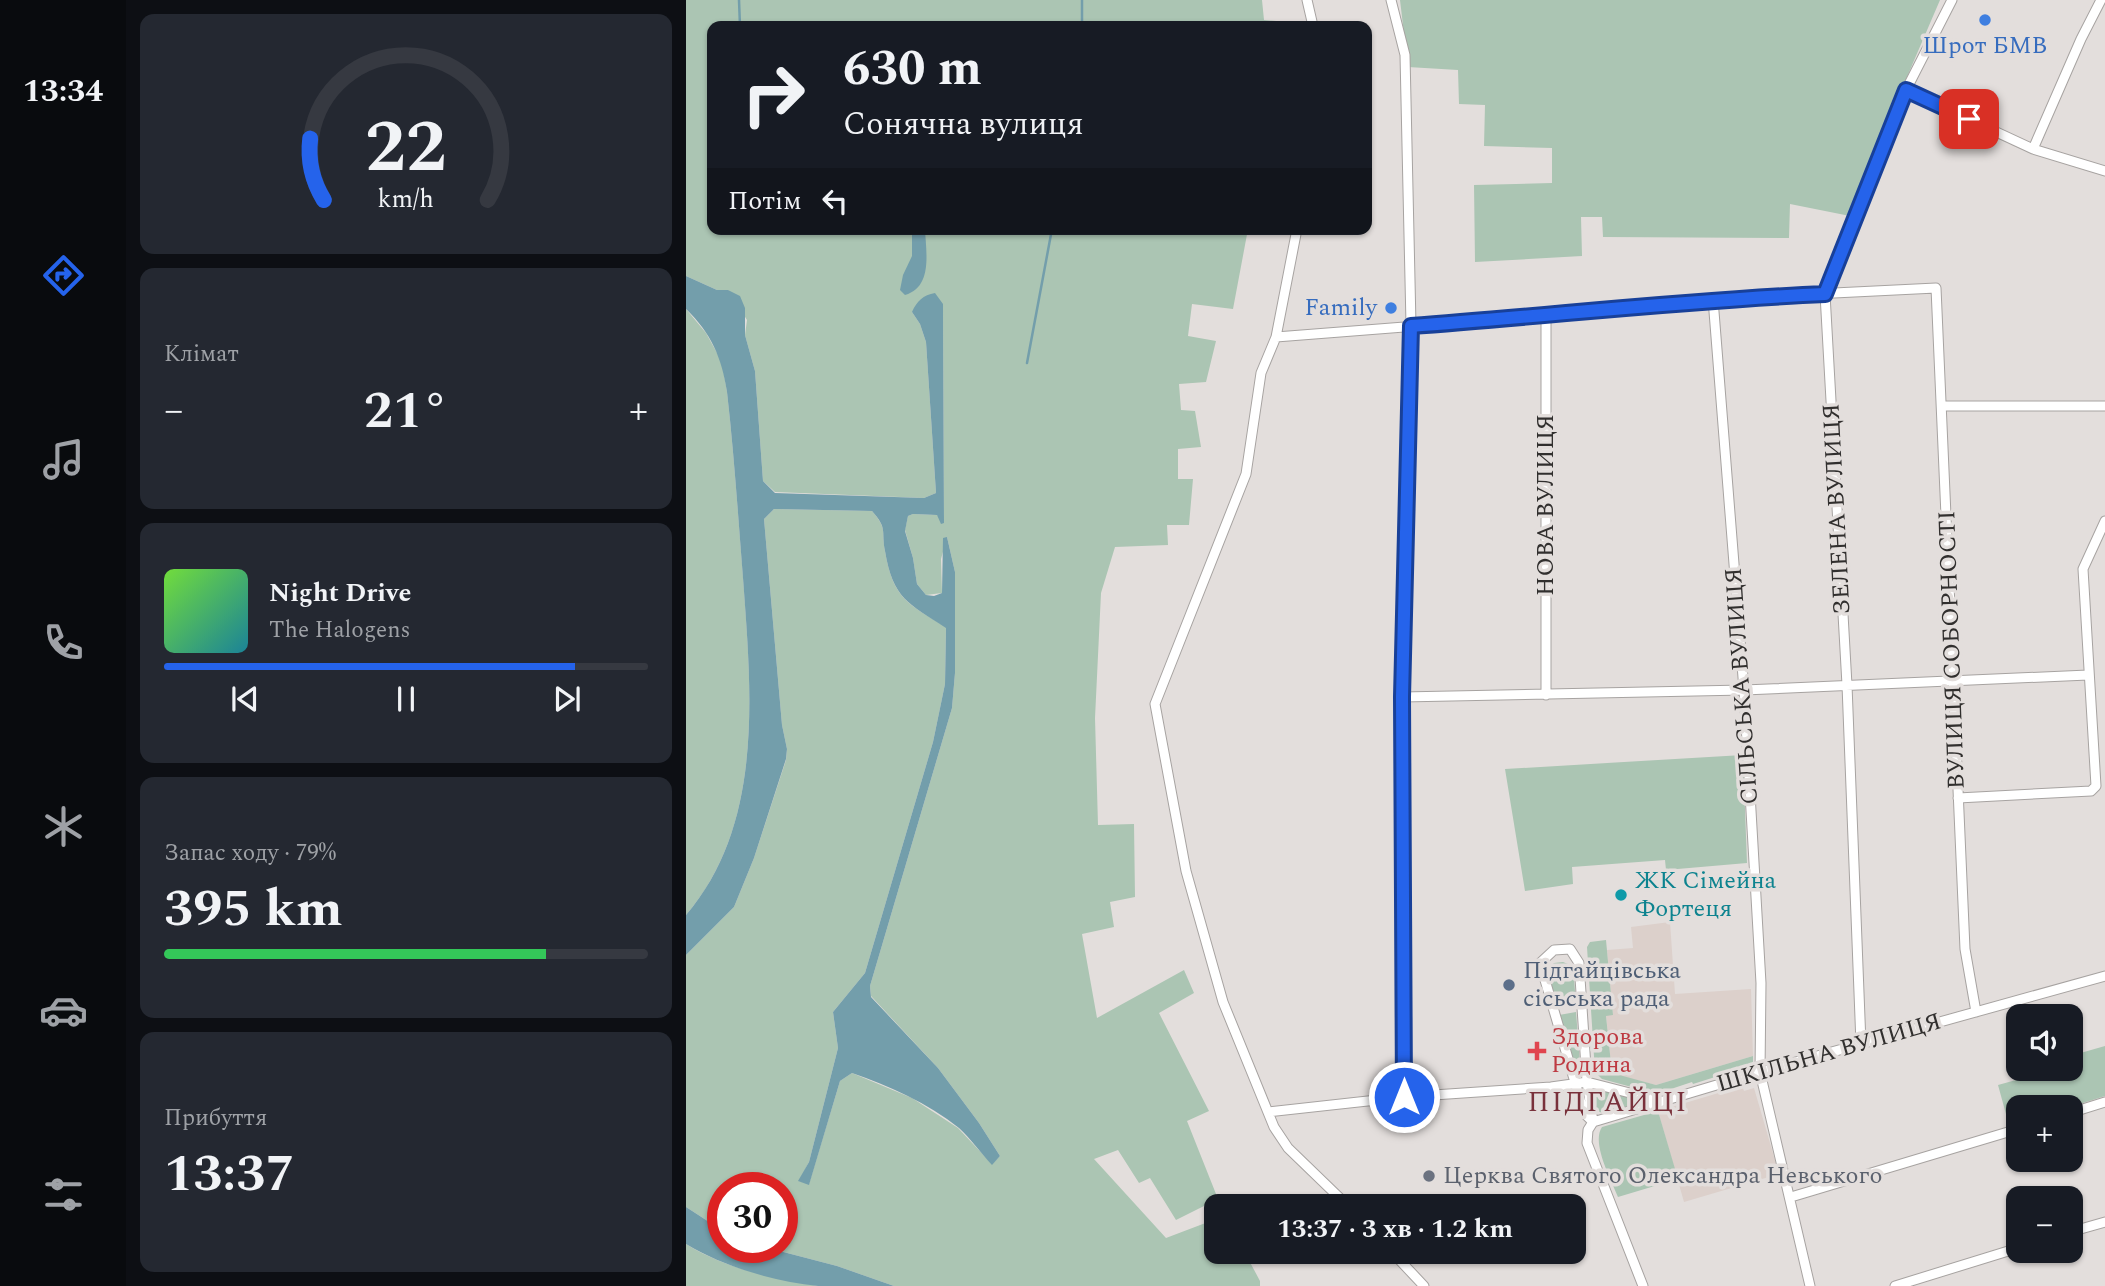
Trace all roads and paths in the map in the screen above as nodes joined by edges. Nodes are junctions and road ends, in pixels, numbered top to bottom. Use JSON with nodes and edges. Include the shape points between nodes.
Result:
{"nodes":[{"id":1,"x":1307,"y":0,"type":"edge"},
{"id":2,"x":1391,"y":0,"type":"edge"},
{"id":3,"x":1952,"y":0,"type":"edge"},
{"id":4,"x":2101,"y":0,"type":"edge"},
{"id":5,"x":1311,"y":21,"type":"edge"},
{"id":6,"x":1906,"y":90,"type":"junction"},
{"id":7,"x":2033,"y":149,"type":"junction"},
{"id":8,"x":2105,"y":171,"type":"edge"},
{"id":9,"x":1296,"y":235,"type":"edge"},
{"id":10,"x":1825,"y":294,"type":"junction"},
{"id":11,"x":1713,"y":299,"type":"junction"},
{"id":12,"x":1546,"y":316,"type":"junction"},
{"id":13,"x":1411,"y":326,"type":"junction"},
{"id":14,"x":1276,"y":337,"type":"junction"},
{"id":15,"x":1942,"y":406,"type":"junction"},
{"id":16,"x":2105,"y":406,"type":"edge"},
{"id":17,"x":2105,"y":521,"type":"edge"},
{"id":18,"x":2088,"y":675,"type":"junction"},
{"id":19,"x":1954,"y":680,"type":"junction"},
{"id":20,"x":1847,"y":685,"type":"junction"},
{"id":21,"x":1744,"y":690,"type":"junction"},
{"id":22,"x":1546,"y":695,"type":"junction"},
{"id":23,"x":1402,"y":697,"type":"junction"},
{"id":24,"x":1958,"y":798,"type":"junction"},
{"id":25,"x":2105,"y":976,"type":"edge"},
{"id":26,"x":1976,"y":1012,"type":"junction"},
{"id":27,"x":1861,"y":1044,"type":"junction"},
{"id":28,"x":1760,"y":1072,"type":"junction"},
{"id":29,"x":1587,"y":1082,"type":"junction"},
{"id":30,"x":1574,"y":1084,"type":"junction"},
{"id":31,"x":1404,"y":1097,"type":"junction"},
{"id":32,"x":1662,"y":1102,"type":"junction"},
{"id":33,"x":2105,"y":1102,"type":"edge"},
{"id":34,"x":2083,"y":1109,"type":"edge"},
{"id":35,"x":1268,"y":1112,"type":"junction"},
{"id":36,"x":1593,"y":1122,"type":"junction"},
{"id":37,"x":2006,"y":1133,"type":"edge"},
{"id":38,"x":1336,"y":1194,"type":"edge"},
{"id":39,"x":1791,"y":1197,"type":"junction"},
{"id":40,"x":2105,"y":1222,"type":"edge"},
{"id":41,"x":2083,"y":1228,"type":"edge"},
{"id":42,"x":2006,"y":1252,"type":"edge"},
{"id":43,"x":1403,"y":1264,"type":"edge"},
{"id":44,"x":1424,"y":1286,"type":"edge"},
{"id":45,"x":1643,"y":1286,"type":"edge"},
{"id":46,"x":1811,"y":1286,"type":"edge"},
{"id":47,"x":1895,"y":1286,"type":"edge"}],
"edges":[{"from":1,"to":5,"type":"street"},
{"from":2,"to":13,"type":"street","via":[[1405,55]]},
{"from":3,"to":6,"type":"street","name":"ЗЕЛЕНА ВУЛИЦЯ"},
{"from":4,"to":7,"type":"street"},
{"from":6,"to":7,"type":"street"},
{"from":6,"to":10,"type":"street","name":"ЗЕЛЕНА ВУЛИЦЯ"},
{"from":7,"to":8,"type":"street"},
{"from":9,"to":14,"type":"street"},
{"from":10,"to":11,"type":"street"},
{"from":10,"to":15,"type":"street","name":"ВУЛИЦЯ СОБОРНОСТІ","via":[[1936,288]]},
{"from":10,"to":20,"type":"street","name":"ЗЕЛЕНА ВУЛИЦЯ"},
{"from":11,"to":12,"type":"street"},
{"from":11,"to":21,"type":"street","name":"СІЛЬСЬКА ВУЛИЦЯ"},
{"from":12,"to":13,"type":"street"},
{"from":12,"to":22,"type":"street","name":"НОВА ВУЛИЦЯ"},
{"from":13,"to":14,"type":"street"},
{"from":13,"to":23,"type":"street"},
{"from":14,"to":35,"type":"street","via":[[1261,373],[1246,474],[1155,704],[1186,872],[1223,1002]]},
{"from":15,"to":16,"type":"street"},
{"from":15,"to":19,"type":"street","name":"ВУЛИЦЯ СОБОРНОСТІ"},
{"from":17,"to":18,"type":"street","via":[[2083,569]]},
{"from":18,"to":19,"type":"street"},
{"from":18,"to":24,"type":"street","via":[[2096,786],[2091,791]]},
{"from":19,"to":20,"type":"street"},
{"from":19,"to":24,"type":"street","name":"ВУЛИЦЯ СОБОРНОСТІ"},
{"from":20,"to":21,"type":"street"},
{"from":20,"to":27,"type":"street","name":"ЗЕЛЕНА ВУЛИЦЯ"},
{"from":21,"to":22,"type":"street"},
{"from":21,"to":28,"type":"street","name":"СІЛЬСЬКА ВУЛИЦЯ","via":[[1761,983]]},
{"from":22,"to":23,"type":"street"},
{"from":23,"to":31,"type":"street"},
{"from":24,"to":26,"type":"street","name":"ВУЛИЦЯ СОБОРНОСТІ","via":[[1965,949]]},
{"from":25,"to":26,"type":"street","name":"ШКІЛЬНА ВУЛИЦЯ"},
{"from":26,"to":27,"type":"street","name":"ШКІЛЬНА ВУЛИЦЯ"},
{"from":27,"to":28,"type":"street","name":"ШКІЛЬНА ВУЛИЦЯ"},
{"from":28,"to":32,"type":"street","name":"ШКІЛЬНА ВУЛИЦЯ"},
{"from":28,"to":39,"type":"street","name":"СІЛЬСЬКА ВУЛИЦЯ"},
{"from":29,"to":30,"type":"street"},
{"from":29,"to":30,"type":"street","via":[[1579,963],[1570,949],[1554,950],[1540,963]]},
{"from":29,"to":32,"type":"street"},
{"from":29,"to":36,"type":"street"},
{"from":30,"to":31,"type":"street"},
{"from":30,"to":36,"type":"street","via":[[1584,1113]]},
{"from":31,"to":35,"type":"street"},
{"from":32,"to":36,"type":"street","name":"ШКІЛЬНА ВУЛИЦЯ"},
{"from":33,"to":34,"type":"street"},
{"from":35,"to":38,"type":"street","via":[[1288,1148]]},
{"from":36,"to":45,"type":"street","via":[[1587,1143]]},
{"from":37,"to":39,"type":"street"},
{"from":39,"to":46,"type":"street","name":"СІЛЬСЬКА ВУЛИЦЯ"},
{"from":40,"to":41,"type":"street"},
{"from":42,"to":47,"type":"street"},
{"from":43,"to":44,"type":"street"}]}
